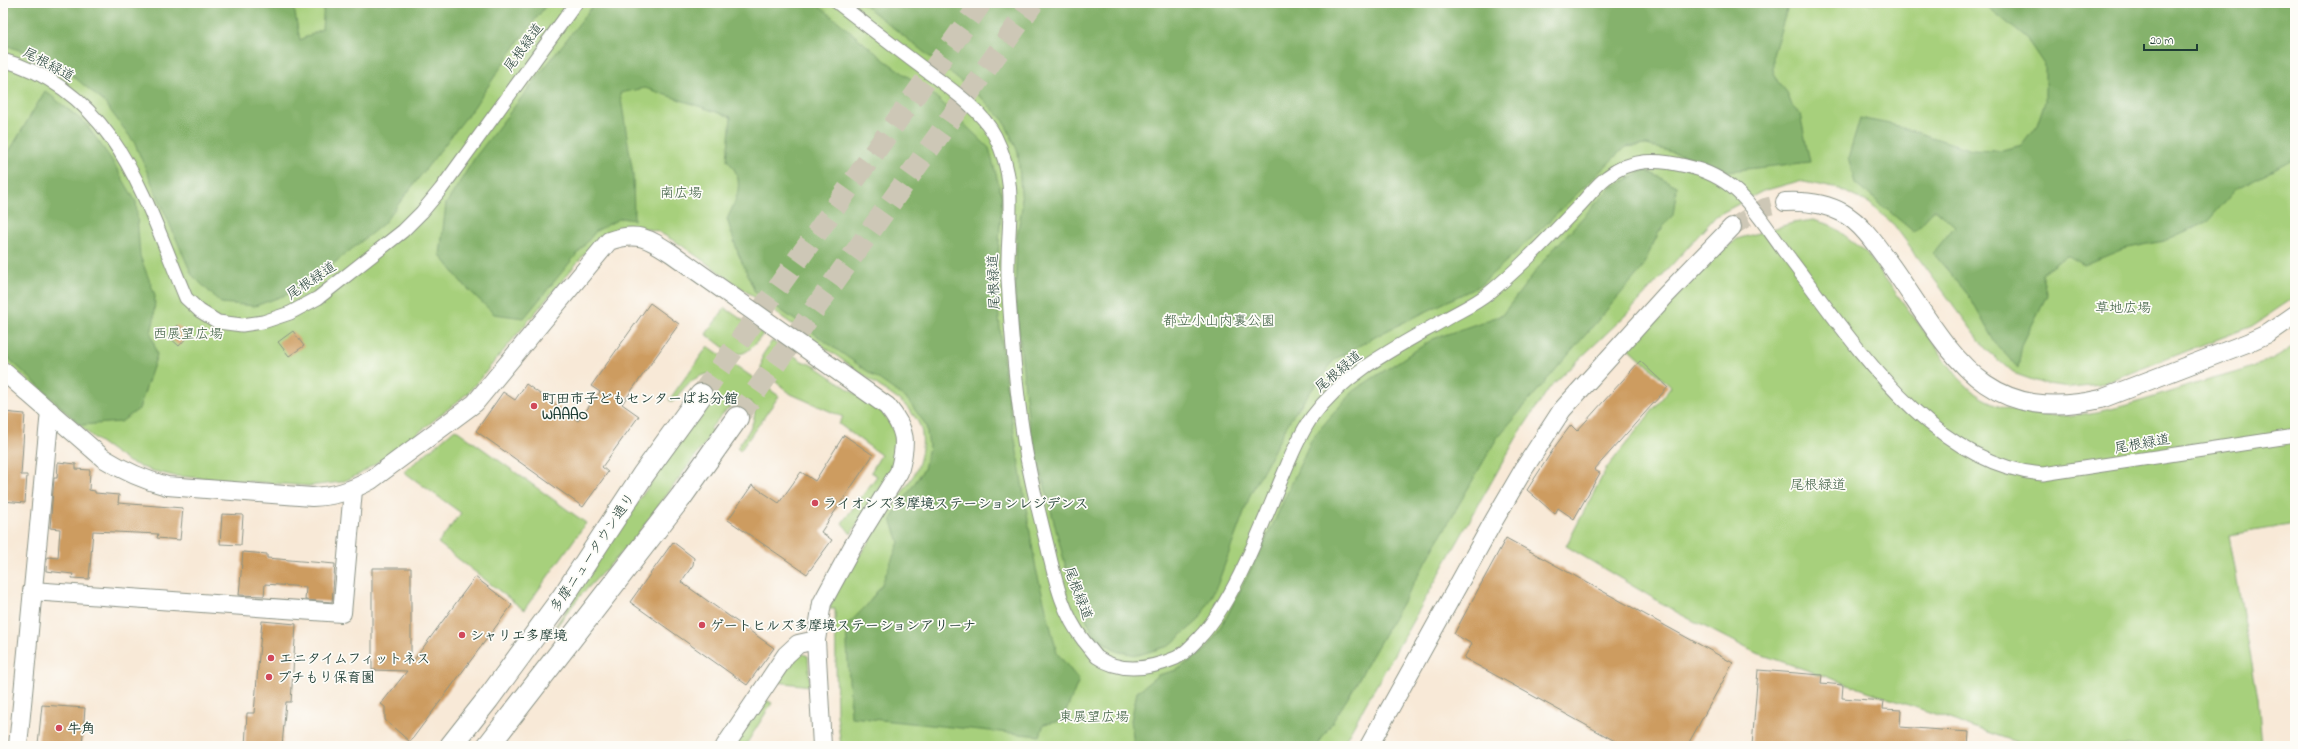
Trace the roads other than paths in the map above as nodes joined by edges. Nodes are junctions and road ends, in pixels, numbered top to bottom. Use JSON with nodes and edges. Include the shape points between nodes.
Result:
{"nodes":[{"id":1,"x":576,"y":3,"type":"edge"},
{"id":2,"x":838,"y":3,"type":"edge"},
{"id":3,"x":3,"y":60,"type":"edge"},
{"id":4,"x":1785,"y":202,"type":"tunnel mouth"},
{"id":5,"x":1732,"y":227,"type":"tunnel mouth"},
{"id":6,"x":2295,"y":315,"type":"edge"},
{"id":7,"x":3,"y":371,"type":"edge"},
{"id":8,"x":701,"y":395,"type":"tunnel mouth"},
{"id":9,"x":50,"y":412,"type":"junction"},
{"id":10,"x":737,"y":418,"type":"tunnel mouth"},
{"id":11,"x":2295,"y":436,"type":"edge"},
{"id":12,"x":353,"y":490,"type":"junction"},
{"id":13,"x":32,"y":590,"type":"junction"},
{"id":14,"x":816,"y":640,"type":"junction"},
{"id":15,"x":18,"y":746,"type":"edge"},
{"id":16,"x":451,"y":746,"type":"edge"},
{"id":17,"x":488,"y":746,"type":"edge"},
{"id":18,"x":725,"y":746,"type":"edge"},
{"id":19,"x":822,"y":746,"type":"edge"},
{"id":20,"x":1369,"y":746,"type":"edge"}],
"edges":[{"from":1,"to":3,"type":"street","name":"尾根緑道","via":[[441,189],[403,231],[318,298],[290,313],[263,322],[242,325],[218,322],[186,298],[133,174],[100,123],[72,94],[35,73]]},
{"from":2,"to":11,"type":"street","name":"尾根緑道","via":[[954,92],[994,133],[1009,174],[1012,202],[1008,234],[1008,274],[1023,436],[1054,579],[1073,627],[1097,656],[1128,669],[1151,667],[1182,655],[1212,624],[1248,554],[1308,422],[1330,394],[1357,372],[1485,296],[1532,254],[1608,175],[1636,162],[1652,160],[1691,167],[1728,183],[1752,205],[1880,376],[1912,408],[1976,456],[2018,472],[2043,474]]},
{"from":4,"to":6,"type":"street","via":[[1802,201],[1831,207],[1844,213],[1861,227],[1960,363],[1977,379],[1998,393],[2016,399],[2055,406],[2101,400],[2247,343],[2269,333]]},
{"from":5,"to":20,"type":"street","via":[[1666,295],[1562,410],[1501,508]]},
{"from":7,"to":9,"type":"street"},
{"from":8,"to":16,"type":"main road","name":"多摩ニュータウン通り","via":[[643,475],[563,597]]},
{"from":9,"to":12,"type":"street","via":[[103,458],[148,481],[167,486],[312,497],[333,496]]},
{"from":9,"to":13,"type":"street"},
{"from":10,"to":17,"type":"main road","via":[[681,497]]},
{"from":12,"to":13,"type":"street","via":[[342,613]]},
{"from":12,"to":14,"type":"street","via":[[377,476],[475,403],[602,247],[618,238],[645,238],[678,258],[887,406],[898,419],[904,433],[904,452],[899,472],[827,591],[818,615]]},
{"from":13,"to":15,"type":"street"},
{"from":14,"to":18,"type":"street","via":[[798,644],[786,655]]},
{"from":14,"to":19,"type":"street"}]}
